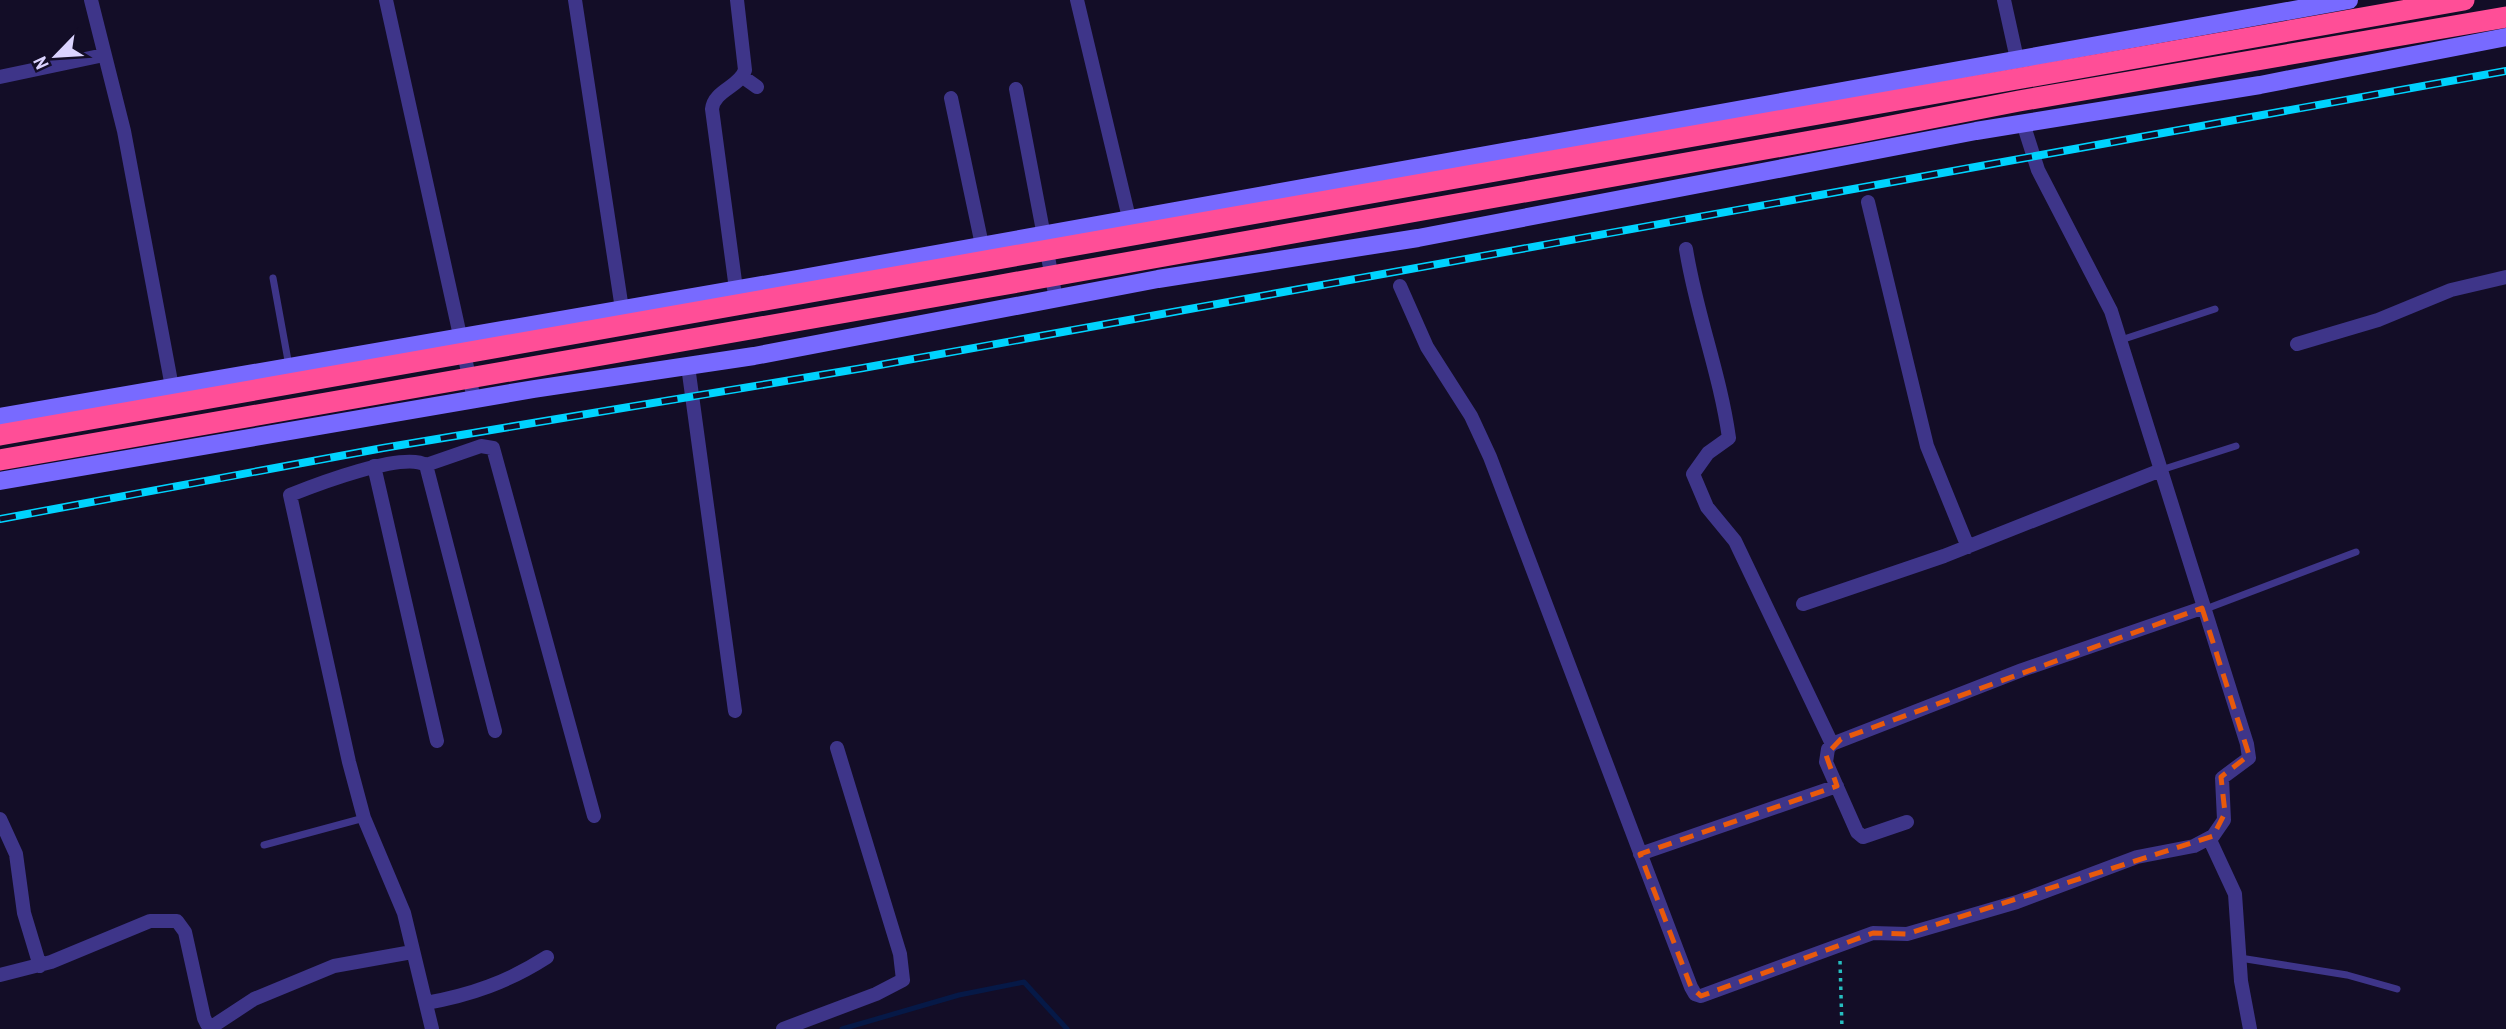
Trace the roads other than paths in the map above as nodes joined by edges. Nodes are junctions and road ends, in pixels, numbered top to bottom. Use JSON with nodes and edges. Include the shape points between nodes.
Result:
{"nodes":[{"id":1,"x":91,"y":0,"type":"edge"},
{"id":2,"x":386,"y":0,"type":"edge"},
{"id":3,"x":575,"y":0,"type":"edge"},
{"id":4,"x":737,"y":0,"type":"edge"},
{"id":5,"x":1077,"y":0,"type":"edge"},
{"id":6,"x":2004,"y":0,"type":"edge"},
{"id":7,"x":2349,"y":0,"type":"edge"},
{"id":8,"x":2464,"y":0,"type":"edge"},
{"id":9,"x":2506,"y":17,"type":"edge"},
{"id":10,"x":2506,"y":37,"type":"edge"},
{"id":11,"x":104,"y":55,"type":"junction"},
{"id":12,"x":2017,"y":59,"type":"junction"},
{"id":13,"x":1923,"y":76,"type":"junction"},
{"id":14,"x":0,"y":77,"type":"edge"},
{"id":15,"x":743,"y":77,"type":"junction"},
{"id":16,"x":757,"y":87,"type":"dead end"},
{"id":17,"x":1016,"y":89,"type":"dead end"},
{"id":18,"x":951,"y":98,"type":"dead end"},
{"id":19,"x":2023,"y":123,"type":"junction"},
{"id":20,"x":1935,"y":139,"type":"junction"},
{"id":21,"x":1868,"y":202,"type":"dead end"},
{"id":22,"x":1129,"y":218,"type":"junction"},
{"id":23,"x":1043,"y":234,"type":"junction"},
{"id":24,"x":982,"y":245,"type":"junction"},
{"id":25,"x":1686,"y":249,"type":"dead end"},
{"id":26,"x":2506,"y":277,"type":"edge"},
{"id":27,"x":274,"y":278,"type":"dead end"},
{"id":28,"x":1401,"y":286,"type":"dead end"},
{"id":29,"x":736,"y":289,"type":"junction"},
{"id":30,"x":1056,"y":299,"type":"junction"},
{"id":31,"x":622,"y":309,"type":"junction"},
{"id":32,"x":2215,"y":309,"type":"dead end"},
{"id":33,"x":461,"y":337,"type":"junction"},
{"id":34,"x":2121,"y":340,"type":"junction"},
{"id":35,"x":2297,"y":344,"type":"dead end"},
{"id":36,"x":688,"y":366,"type":"junction"},
{"id":37,"x":289,"y":367,"type":"junction"},
{"id":38,"x":172,"y":387,"type":"junction"},
{"id":39,"x":474,"y":399,"type":"junction"},
{"id":40,"x":0,"y":417,"type":"edge"},
{"id":41,"x":0,"y":435,"type":"edge"},
{"id":42,"x":2236,"y":446,"type":"dead end"},
{"id":43,"x":0,"y":460,"type":"edge"},
{"id":44,"x":426,"y":465,"type":"junction"},
{"id":45,"x":374,"y":467,"type":"junction"},
{"id":46,"x":2161,"y":470,"type":"junction"},
{"id":47,"x":0,"y":481,"type":"edge"},
{"id":48,"x":1968,"y":547,"type":"junction"},
{"id":49,"x":2356,"y":552,"type":"dead end"},
{"id":50,"x":1802,"y":604,"type":"dead end"},
{"id":51,"x":2202,"y":609,"type":"junction"},
{"id":52,"x":736,"y":711,"type":"dead end"},
{"id":53,"x":495,"y":731,"type":"dead end"},
{"id":54,"x":437,"y":741,"type":"dead end"},
{"id":55,"x":1832,"y":744,"type":"junction"},
{"id":56,"x":837,"y":748,"type":"dead end"},
{"id":57,"x":1837,"y":786,"type":"junction"},
{"id":58,"x":594,"y":816,"type":"dead end"},
{"id":59,"x":365,"y":818,"type":"junction"},
{"id":60,"x":0,"y":819,"type":"edge"},
{"id":61,"x":1907,"y":822,"type":"dead end"},
{"id":62,"x":2209,"y":838,"type":"junction"},
{"id":63,"x":264,"y":845,"type":"dead end"},
{"id":64,"x":1640,"y":854,"type":"junction"},
{"id":65,"x":412,"y":951,"type":"junction"},
{"id":66,"x":547,"y":957,"type":"dead end"},
{"id":67,"x":2240,"y":958,"type":"junction"},
{"id":68,"x":40,"y":966,"type":"junction"},
{"id":69,"x":0,"y":975,"type":"edge"},
{"id":70,"x":2397,"y":989,"type":"dead end"},
{"id":71,"x":426,"y":1003,"type":"junction"},
{"id":72,"x":432,"y":1029,"type":"edge"},
{"id":73,"x":783,"y":1029,"type":"edge"},
{"id":74,"x":2250,"y":1029,"type":"edge"}],
"edges":[{"from":1,"to":11,"type":"street"},
{"from":2,"to":33,"type":"street"},
{"from":3,"to":31,"type":"street"},
{"from":4,"to":15,"type":"street"},
{"from":5,"to":22,"type":"street"},
{"from":6,"to":12,"type":"street"},
{"from":7,"to":12,"type":"street"},
{"from":8,"to":41,"type":"highway","bridge":true},
{"from":9,"to":43,"type":"highway","bridge":true},
{"from":10,"to":19,"type":"street","via":[[2260,85]]},
{"from":11,"to":14,"type":"street"},
{"from":11,"to":38,"type":"street","via":[[124,131]]},
{"from":12,"to":13,"type":"street"},
{"from":13,"to":20,"type":"street"},
{"from":13,"to":22,"type":"street"},
{"from":15,"to":16,"type":"street"},
{"from":15,"to":29,"type":"street","via":[[717,97],[712,109]]},
{"from":17,"to":23,"type":"street"},
{"from":18,"to":24,"type":"street"},
{"from":19,"to":20,"type":"street"},
{"from":19,"to":34,"type":"street","via":[[2038,170],[2094,274]]},
{"from":20,"to":30,"type":"street","via":[[1431,235]]},
{"from":21,"to":48,"type":"street","via":[[1927,446]]},
{"from":22,"to":23,"type":"street"},
{"from":23,"to":24,"type":"street"},
{"from":23,"to":30,"type":"street"},
{"from":24,"to":29,"type":"street"},
{"from":25,"to":55,"type":"street","via":[[1729,438],[1708,453],[1693,474],[1707,507],[1735,541]]},
{"from":26,"to":35,"type":"street","via":[[2451,290],[2378,320]]},
{"from":27,"to":37,"type":"lane"},
{"from":28,"to":64,"type":"street","via":[[1432,355],[1486,447]]},
{"from":29,"to":31,"type":"street"},
{"from":30,"to":36,"type":"street"},
{"from":31,"to":33,"type":"street"},
{"from":32,"to":34,"type":"lane"},
{"from":33,"to":37,"type":"street"},
{"from":33,"to":39,"type":"street"},
{"from":34,"to":46,"type":"street"},
{"from":36,"to":39,"type":"street"},
{"from":36,"to":52,"type":"street"},
{"from":37,"to":38,"type":"street"},
{"from":38,"to":40,"type":"street"},
{"from":39,"to":47,"type":"street"},
{"from":42,"to":46,"type":"lane"},
{"from":44,"to":45,"type":"street"},
{"from":44,"to":53,"type":"street"},
{"from":44,"to":58,"type":"street","via":[[481,446],[493,448]]},
{"from":45,"to":54,"type":"street"},
{"from":45,"to":59,"type":"street","via":[[290,495]]},
{"from":46,"to":48,"type":"street"},
{"from":46,"to":51,"type":"street"},
{"from":48,"to":50,"type":"street"},
{"from":49,"to":51,"type":"lane"},
{"from":51,"to":55,"type":"street","via":[[2022,670]]},
{"from":51,"to":62,"type":"street","via":[[2249,755],[2221,778],[2224,820]]},
{"from":55,"to":57,"type":"street","via":[[1826,761]]},
{"from":56,"to":73,"type":"street","via":[[900,954],[903,980]]},
{"from":57,"to":61,"type":"street","via":[[1860,835]]},
{"from":57,"to":64,"type":"street"},
{"from":59,"to":63,"type":"lane"},
{"from":59,"to":65,"type":"street","via":[[400,901]]},
{"from":60,"to":68,"type":"street","via":[[16,853],[24,914]]},
{"from":62,"to":64,"type":"street","via":[[2183,849],[2137,857],[2017,902],[1907,934],[1878,932],[1705,995],[1696,995]]},
{"from":62,"to":67,"type":"street","via":[[2235,894]]},
{"from":65,"to":68,"type":"street","via":[[334,965],[254,999],[213,1026],[204,1018],[185,932],[177,921],[150,921]]},
{"from":65,"to":71,"type":"street"},
{"from":66,"to":71,"type":"street","via":[[497,986]]},
{"from":67,"to":70,"type":"lane","via":[[2347,975]]},
{"from":67,"to":74,"type":"street"},
{"from":68,"to":69,"type":"street"},
{"from":71,"to":72,"type":"street"}]}
